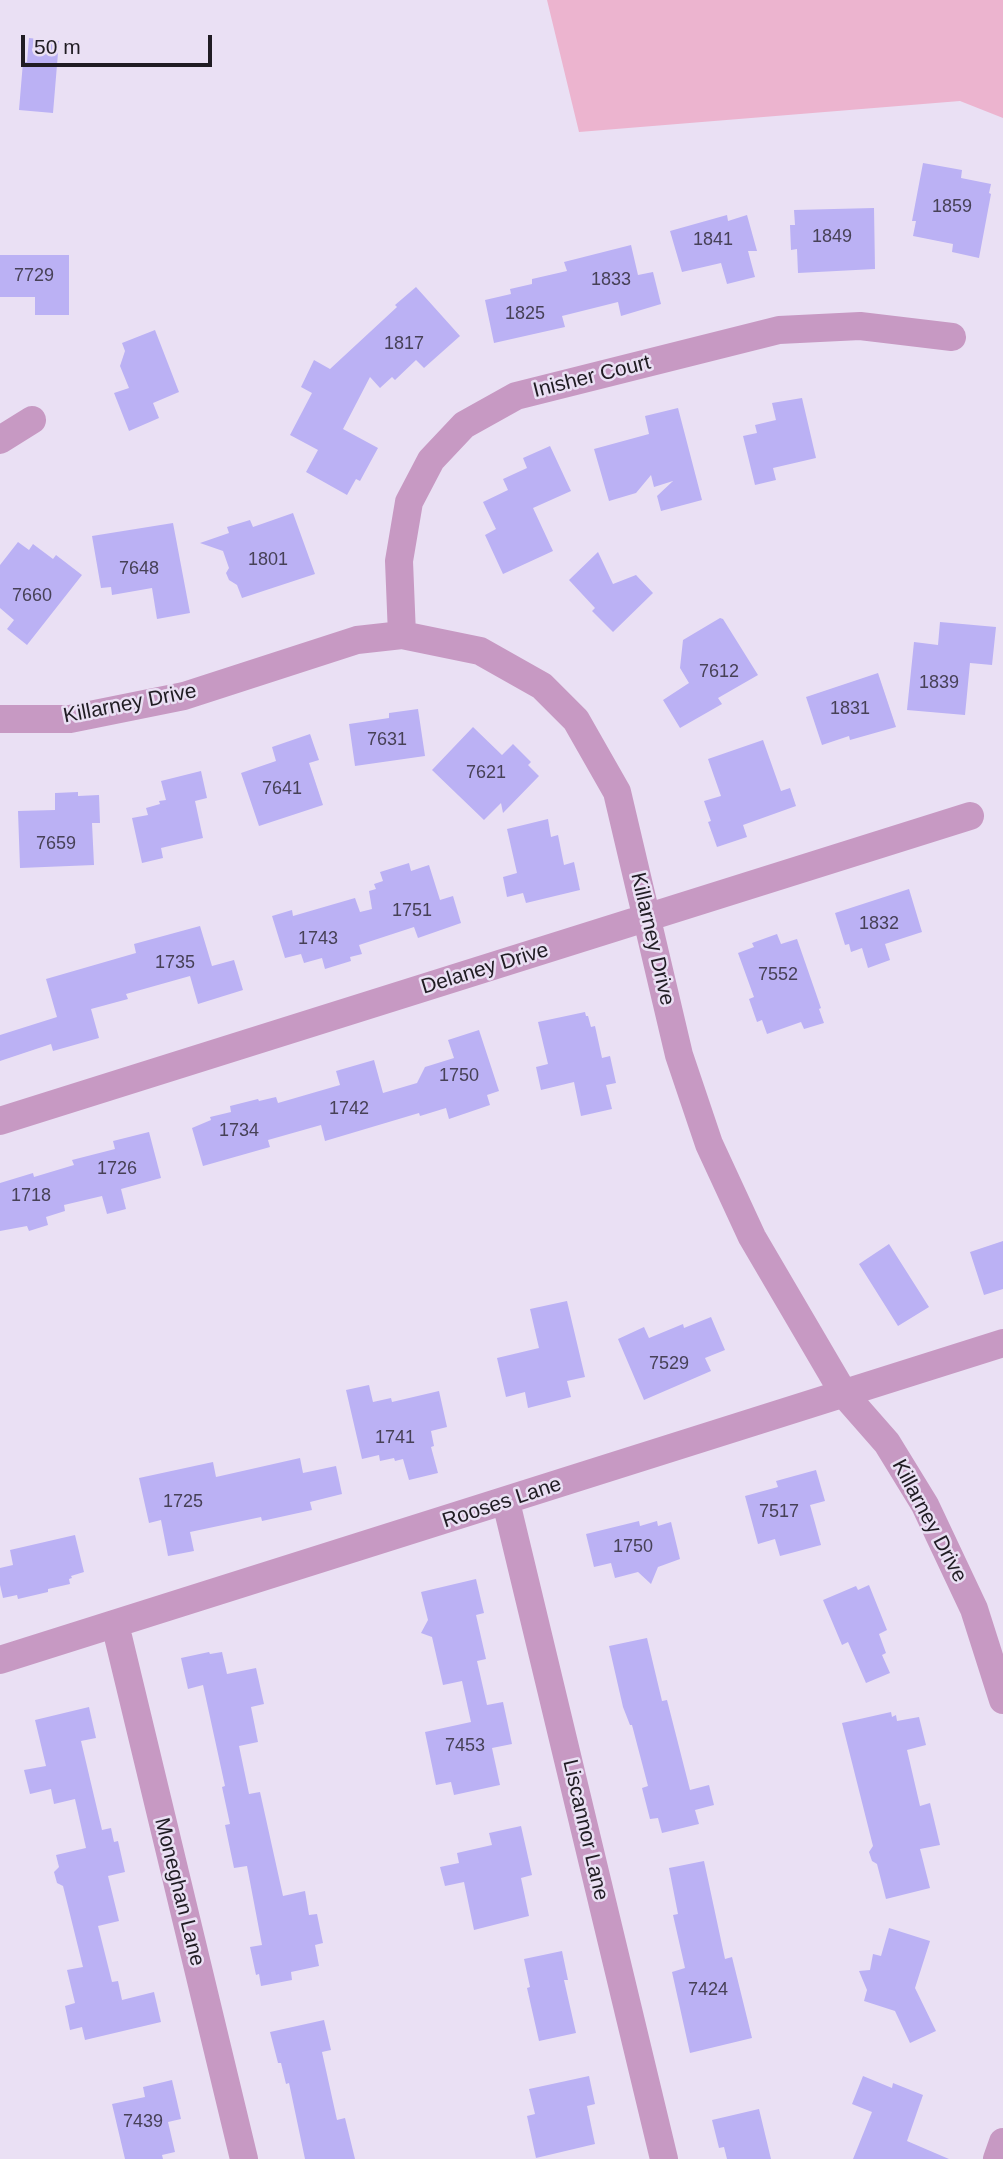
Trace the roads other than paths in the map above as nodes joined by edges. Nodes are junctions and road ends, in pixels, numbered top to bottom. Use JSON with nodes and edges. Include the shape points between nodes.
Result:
{"nodes":[{"id":1,"x":952,"y":337,"type":"dead end"},
{"id":2,"x":32,"y":420,"type":"dead end"},
{"id":3,"x":0,"y":440,"type":"edge"},
{"id":4,"x":402,"y":635,"type":"junction"},
{"id":5,"x":0,"y":719,"type":"edge"},
{"id":6,"x":970,"y":816,"type":"dead end"},
{"id":7,"x":647,"y":918,"type":"junction"},
{"id":8,"x":0,"y":1121,"type":"edge"},
{"id":9,"x":1003,"y":1343,"type":"edge"},
{"id":10,"x":844,"y":1394,"type":"junction"},
{"id":11,"x":506,"y":1502,"type":"junction"},
{"id":12,"x":115,"y":1624,"type":"junction"},
{"id":13,"x":0,"y":1660,"type":"edge"},
{"id":14,"x":1002,"y":1688,"type":"edge"},
{"id":15,"x":1003,"y":2142,"type":"edge"},
{"id":16,"x":244,"y":2159,"type":"edge"},
{"id":17,"x":664,"y":2159,"type":"edge"},
{"id":18,"x":998,"y":2159,"type":"edge"}],
"edges":[{"from":1,"to":4,"type":"street","name":"Inisher Court","via":[[860,326],[779,330],[516,396],[464,425],[432,460],[409,502],[398,561]]},
{"from":2,"to":3,"type":"street"},
{"from":4,"to":5,"type":"street","name":"Killarney Drive","via":[[357,640],[184,696],[70,719]]},
{"from":4,"to":7,"type":"street","name":"Killarney Drive","via":[[480,651],[542,686],[576,720],[617,792]]},
{"from":6,"to":7,"type":"street","name":"Delaney Drive"},
{"from":7,"to":8,"type":"street","name":"Delaney Drive"},
{"from":7,"to":10,"type":"street","name":"Killarney Drive","via":[[679,1055],[709,1144],[752,1237]]},
{"from":9,"to":10,"type":"street","name":"Rooses Lane"},
{"from":10,"to":11,"type":"street","name":"Rooses Lane"},
{"from":10,"to":14,"type":"street","name":"Killarney Drive","via":[[887,1443],[925,1505],[974,1609]]},
{"from":11,"to":12,"type":"street","name":"Rooses Lane"},
{"from":11,"to":17,"type":"street","name":"Liscannor Lane"},
{"from":12,"to":13,"type":"street","name":"Rooses Lane"},
{"from":12,"to":16,"type":"street","name":"Moneghan Lane"},
{"from":15,"to":18,"type":"street"}]}
